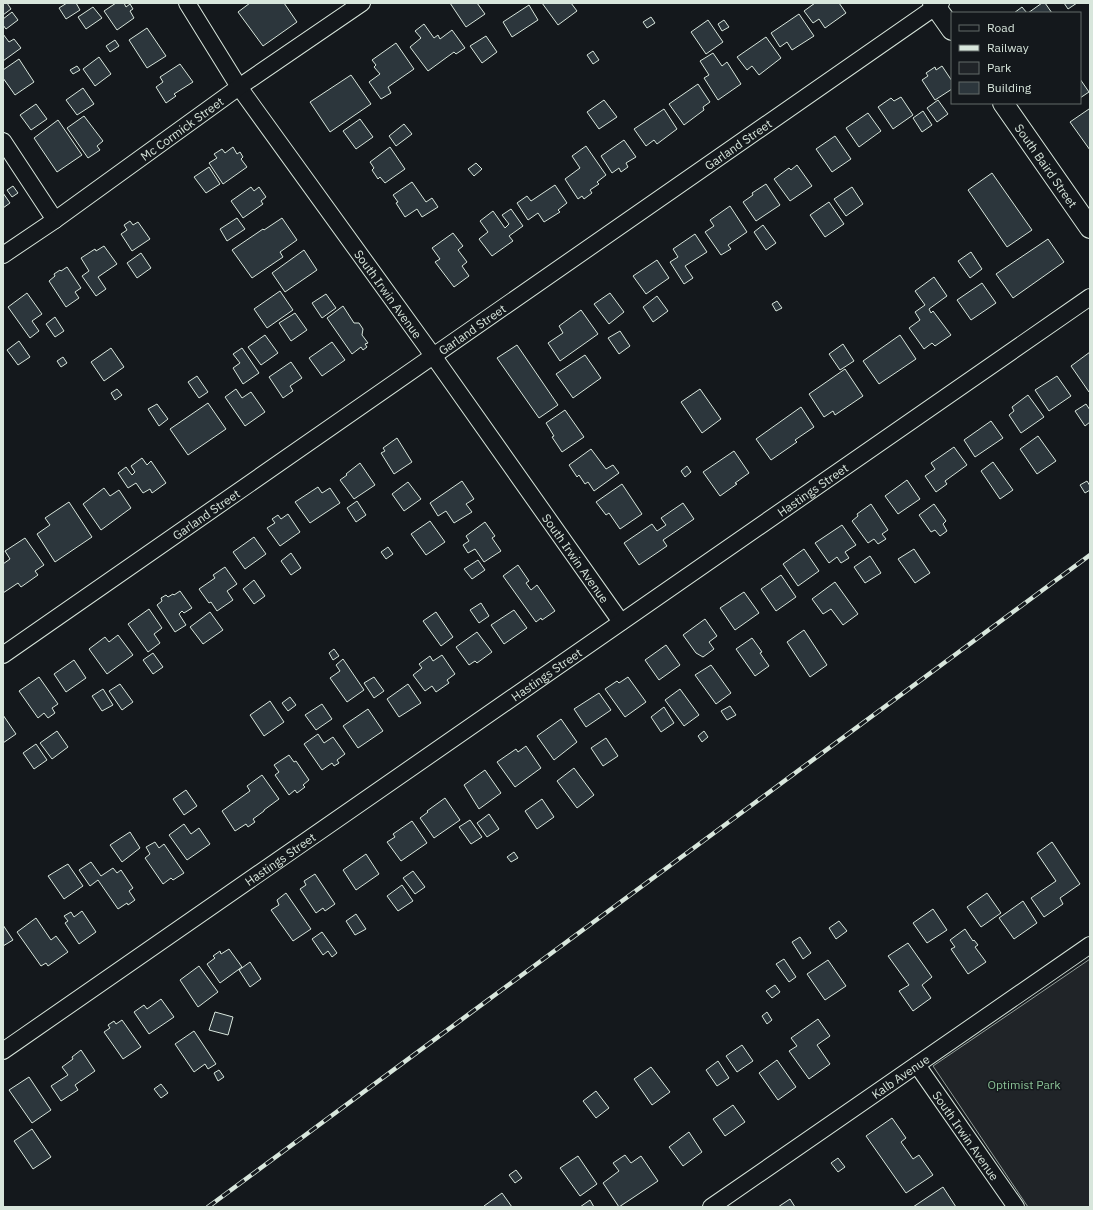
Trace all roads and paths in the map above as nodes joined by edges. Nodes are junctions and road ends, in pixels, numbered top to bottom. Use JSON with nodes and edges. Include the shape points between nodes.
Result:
{"nodes":[{"id":1,"x":187,"y":3,"type":"edge"},
{"id":2,"x":362,"y":3,"type":"edge"},
{"id":3,"x":937,"y":4,"type":"edge"},
{"id":4,"x":951,"y":28,"type":"edge"},
{"id":5,"x":239,"y":87,"type":"junction"},
{"id":6,"x":1004,"y":104,"type":"edge"},
{"id":7,"x":3,"y":141,"type":"edge"},
{"id":8,"x":55,"y":220,"type":"junction"},
{"id":9,"x":1090,"y":228,"type":"edge"},
{"id":10,"x":3,"y":256,"type":"edge"},
{"id":11,"x":1090,"y":297,"type":"edge"},
{"id":12,"x":434,"y":356,"type":"junction"},
{"id":13,"x":621,"y":622,"type":"junction"},
{"id":14,"x":3,"y":655,"type":"edge"},
{"id":15,"x":1090,"y":945,"type":"edge"},
{"id":16,"x":3,"y":1052,"type":"edge"},
{"id":17,"x":917,"y":1065,"type":"junction"},
{"id":18,"x":711,"y":1207,"type":"edge"},
{"id":19,"x":1016,"y":1207,"type":"edge"}],
"edges":[{"from":1,"to":5,"type":"street","name":"South Irwin Avenue"},
{"from":2,"to":5,"type":"street","name":"Mc Cormick Street"},
{"from":3,"to":4,"type":"street"},
{"from":3,"to":12,"type":"street","name":"Garland Street"},
{"from":5,"to":8,"type":"street","name":"Mc Cormick Street"},
{"from":5,"to":12,"type":"street","name":"South Irwin Avenue"},
{"from":6,"to":9,"type":"street","name":"South Baird Street"},
{"from":7,"to":8,"type":"street"},
{"from":8,"to":10,"type":"street","name":"Mc Cormick Street"},
{"from":11,"to":13,"type":"street","name":"Hastings Street"},
{"from":12,"to":13,"type":"street","name":"South Irwin Avenue"},
{"from":12,"to":14,"type":"street","name":"Garland Street"},
{"from":13,"to":16,"type":"street","name":"Hastings Street"},
{"from":15,"to":17,"type":"street","name":"Kalb Avenue"},
{"from":17,"to":18,"type":"street","name":"Kalb Avenue"},
{"from":17,"to":19,"type":"street","name":"South Irwin Avenue"}]}
